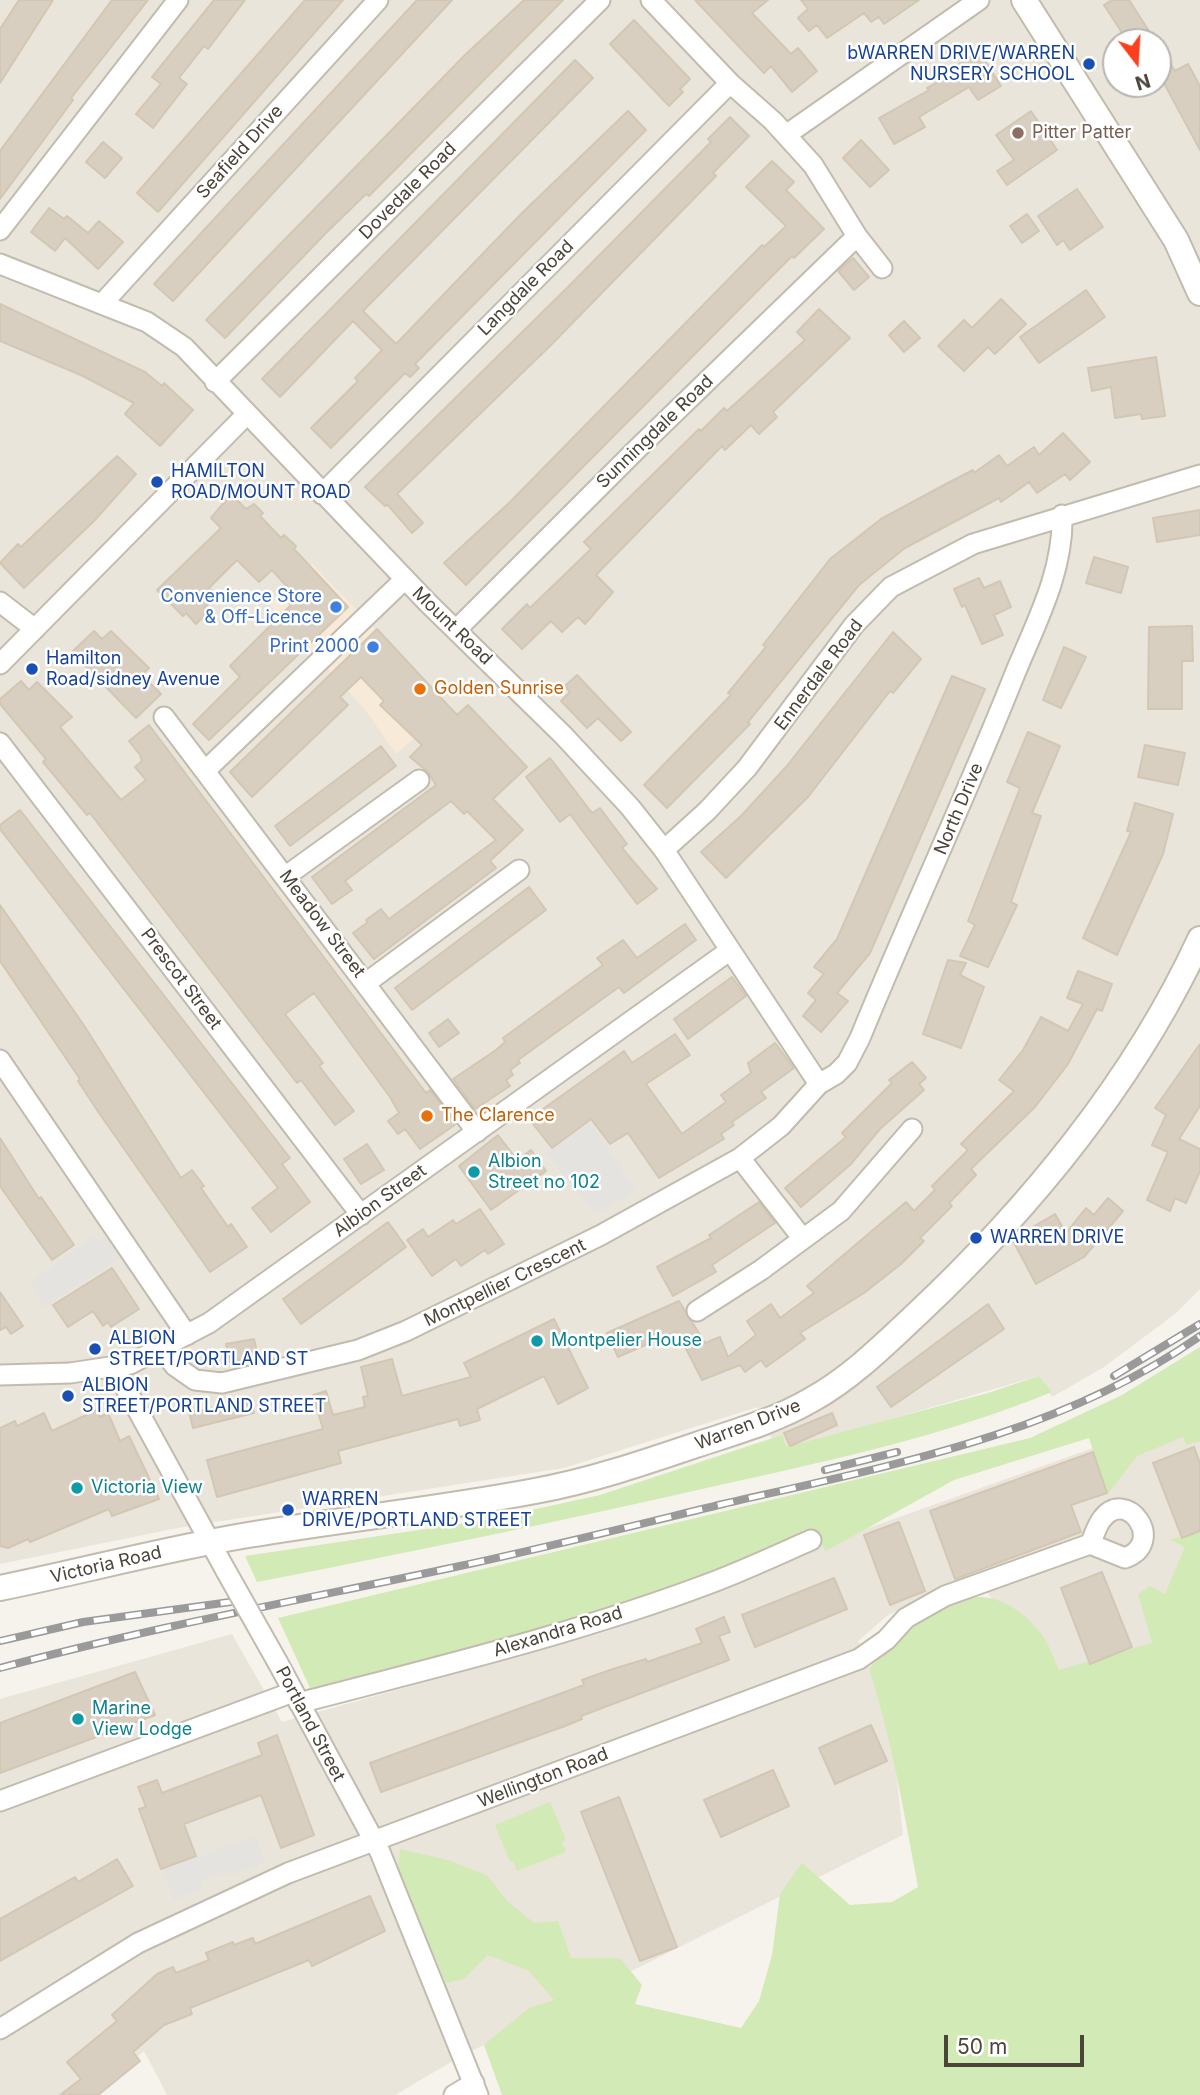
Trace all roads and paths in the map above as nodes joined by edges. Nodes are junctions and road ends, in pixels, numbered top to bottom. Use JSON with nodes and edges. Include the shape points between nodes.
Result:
{"nodes":[{"id":1,"x":178,"y":0,"type":"edge"},
{"id":2,"x":378,"y":0,"type":"edge"},
{"id":3,"x":600,"y":0,"type":"edge"},
{"id":4,"x":651,"y":0,"type":"edge"},
{"id":5,"x":979,"y":0,"type":"edge"},
{"id":6,"x":1024,"y":0,"type":"edge"},
{"id":7,"x":730,"y":83,"type":"junction"},
{"id":8,"x":786,"y":135,"type":"junction"},
{"id":9,"x":0,"y":230,"type":"edge"},
{"id":10,"x":857,"y":236,"type":"junction"},
{"id":11,"x":0,"y":264,"type":"edge"},
{"id":12,"x":882,"y":268,"type":"dead end"},
{"id":13,"x":1200,"y":293,"type":"edge"},
{"id":14,"x":102,"y":304,"type":"junction"},
{"id":15,"x":215,"y":382,"type":"junction"},
{"id":16,"x":246,"y":415,"type":"junction"},
{"id":17,"x":1200,"y":475,"type":"edge"},
{"id":18,"x":323,"y":494,"type":"junction"},
{"id":19,"x":1062,"y":515,"type":"junction"},
{"id":20,"x":405,"y":579,"type":"junction"},
{"id":21,"x":0,"y":602,"type":"edge"},
{"id":22,"x":35,"y":629,"type":"junction"},
{"id":23,"x":456,"y":630,"type":"junction"},
{"id":24,"x":0,"y":664,"type":"edge"},
{"id":25,"x":164,"y":717,"type":"dead end"},
{"id":26,"x":0,"y":743,"type":"edge"},
{"id":27,"x":206,"y":770,"type":"junction"},
{"id":28,"x":419,"y":780,"type":"dead end"},
{"id":29,"x":664,"y":850,"type":"junction"},
{"id":30,"x":519,"y":870,"type":"dead end"},
{"id":31,"x":286,"y":876,"type":"junction"},
{"id":32,"x":1200,"y":939,"type":"edge"},
{"id":33,"x":729,"y":951,"type":"junction"},
{"id":34,"x":366,"y":983,"type":"junction"},
{"id":35,"x":0,"y":1060,"type":"edge"},
{"id":36,"x":819,"y":1084,"type":"junction"},
{"id":37,"x":912,"y":1129,"type":"dead end"},
{"id":38,"x":478,"y":1132,"type":"junction"},
{"id":39,"x":740,"y":1158,"type":"junction"},
{"id":40,"x":361,"y":1214,"type":"junction"},
{"id":41,"x":803,"y":1239,"type":"junction"},
{"id":42,"x":697,"y":1311,"type":"dead end"},
{"id":43,"x":187,"y":1335,"type":"junction"},
{"id":44,"x":162,"y":1350,"type":"junction"},
{"id":45,"x":114,"y":1367,"type":"junction"},
{"id":46,"x":0,"y":1374,"type":"edge"},
{"id":47,"x":811,"y":1540,"type":"dead end"},
{"id":48,"x":211,"y":1542,"type":"junction"},
{"id":49,"x":1090,"y":1544,"type":"dead end"},
{"id":50,"x":0,"y":1588,"type":"edge"},
{"id":51,"x":296,"y":1698,"type":"junction"},
{"id":52,"x":0,"y":1801,"type":"edge"},
{"id":53,"x":377,"y":1847,"type":"junction"},
{"id":54,"x":0,"y":2029,"type":"edge"},
{"id":55,"x":476,"y":2089,"type":"edge"},
{"id":56,"x":454,"y":2095,"type":"edge"}],
"edges":[{"from":1,"to":9,"type":"street"},
{"from":2,"to":14,"type":"street","name":"Seafield Drive"},
{"from":3,"to":15,"type":"street","name":"Dovedale Road"},
{"from":4,"to":7,"type":"street"},
{"from":5,"to":8,"type":"street"},
{"from":6,"to":13,"type":"street","via":[[1175,240]]},
{"from":7,"to":8,"type":"street"},
{"from":7,"to":18,"type":"street","name":"Langdale Road"},
{"from":8,"to":10,"type":"street","via":[[813,165]]},
{"from":10,"to":12,"type":"street"},
{"from":10,"to":23,"type":"street","name":"Sunningdale Road"},
{"from":11,"to":14,"type":"street","name":"Mount Road"},
{"from":14,"to":15,"type":"street","name":"Mount Road","via":[[156,328],[184,348]]},
{"from":15,"to":16,"type":"street","name":"Mount Road"},
{"from":16,"to":18,"type":"street","name":"Mount Road"},
{"from":16,"to":22,"type":"street"},
{"from":17,"to":19,"type":"street","name":"Ennerdale Road"},
{"from":18,"to":20,"type":"street","name":"Mount Road"},
{"from":19,"to":29,"type":"street","name":"Ennerdale Road","via":[[973,544],[891,587],[854,625],[747,768]]},
{"from":19,"to":36,"type":"street","name":"North Drive","via":[[1059,561],[957,817],[860,1038],[846,1063]]},
{"from":20,"to":23,"type":"street","name":"Mount Road"},
{"from":20,"to":27,"type":"street"},
{"from":21,"to":22,"type":"street"},
{"from":22,"to":24,"type":"street"},
{"from":23,"to":29,"type":"street","name":"Mount Road","via":[[563,735]]},
{"from":25,"to":27,"type":"street","name":"Meadow Street"},
{"from":26,"to":40,"type":"street","name":"Prescot Street"},
{"from":27,"to":31,"type":"street","name":"Meadow Street"},
{"from":28,"to":31,"type":"street"},
{"from":29,"to":33,"type":"street","name":"Mount Road"},
{"from":30,"to":34,"type":"street"},
{"from":31,"to":34,"type":"street","name":"Meadow Street"},
{"from":32,"to":48,"type":"street","name":"Warren Drive","via":[[1147,1040],[1118,1086],[1067,1150],[958,1275],[872,1356],[811,1400],[773,1419],[629,1468],[539,1490]]},
{"from":33,"to":36,"type":"street","name":"Mount Road"},
{"from":33,"to":38,"type":"street","name":"Albion Street"},
{"from":34,"to":38,"type":"street","name":"Meadow Street"},
{"from":35,"to":43,"type":"street"},
{"from":36,"to":39,"type":"street","name":"Montpellier Crescent","via":[[781,1126]]},
{"from":37,"to":41,"type":"street","via":[[841,1211]]},
{"from":38,"to":40,"type":"street","name":"Albion Street"},
{"from":39,"to":41,"type":"street"},
{"from":39,"to":44,"type":"street","name":"Montpellier Crescent","via":[[508,1283],[358,1350],[222,1383],[195,1380]]},
{"from":40,"to":43,"type":"street","name":"Albion Street"},
{"from":41,"to":42,"type":"street"},
{"from":43,"to":44,"type":"street","name":"Albion Street"},
{"from":44,"to":45,"type":"street","name":"Albion Street"},
{"from":45,"to":46,"type":"street","name":"Albion Street"},
{"from":45,"to":48,"type":"street","name":"Portland Street"},
{"from":47,"to":51,"type":"street","name":"Alexandra Road","via":[[709,1584],[503,1650]]},
{"from":48,"to":50,"type":"street","name":"Victoria Road"},
{"from":48,"to":51,"type":"street","name":"Portland Street","bridge":true},
{"from":49,"to":53,"type":"street","name":"Wellington Road","via":[[945,1595],[906,1618],[859,1659]]},
{"from":51,"to":52,"type":"street","name":"Alexandra Road"},
{"from":51,"to":53,"type":"street","name":"Portland Street"},
{"from":53,"to":54,"type":"street","name":"Wellington Road","via":[[288,1873],[138,1943]]},
{"from":53,"to":55,"type":"street","name":"Portland Street"},
{"from":55,"to":56,"type":"street"}]}
